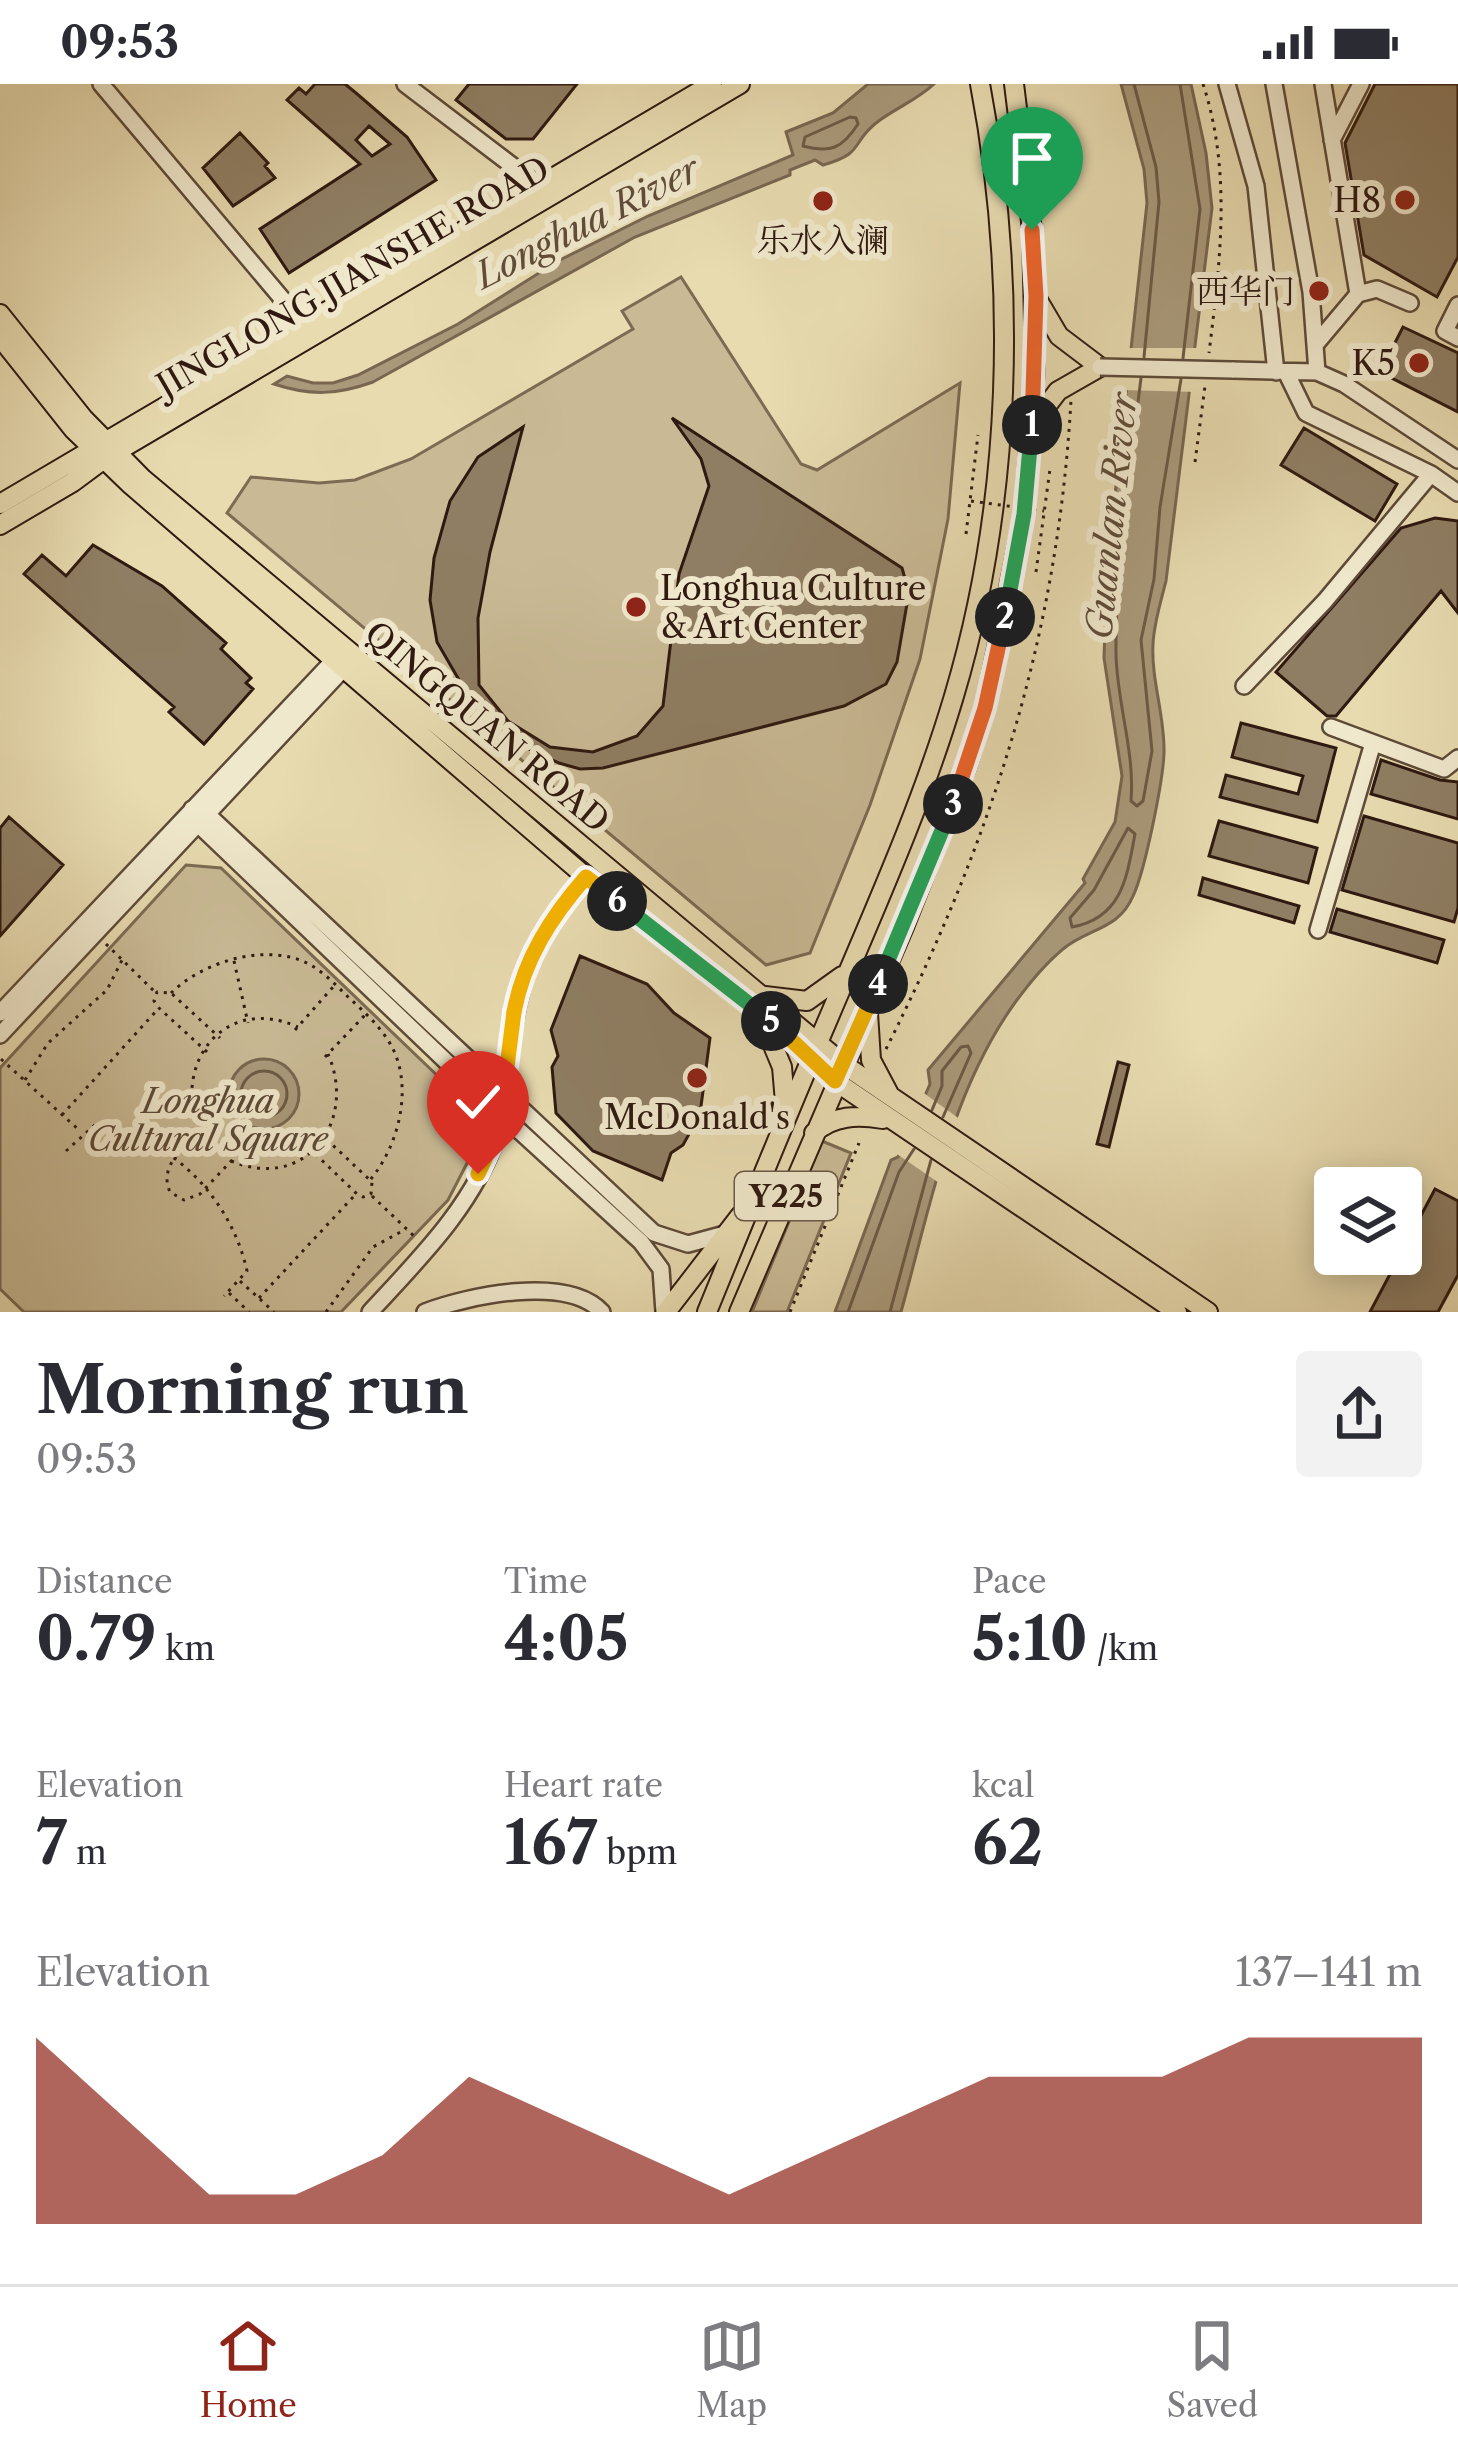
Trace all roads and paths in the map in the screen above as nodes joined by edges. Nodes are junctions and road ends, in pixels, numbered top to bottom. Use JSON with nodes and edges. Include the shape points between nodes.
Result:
{"nodes":[{"id":1,"x":101,"y":84,"type":"edge"},
{"id":2,"x":405,"y":84,"type":"edge"},
{"id":3,"x":712,"y":84,"type":"edge"},
{"id":4,"x":740,"y":84,"type":"edge"},
{"id":5,"x":1014,"y":84,"type":"edge"},
{"id":6,"x":1203,"y":84,"type":"edge"},
{"id":7,"x":1227,"y":84,"type":"edge"},
{"id":8,"x":1274,"y":84,"type":"edge"},
{"id":9,"x":1323,"y":84,"type":"edge"},
{"id":10,"x":1361,"y":84,"type":"edge"},
{"id":11,"x":980,"y":85,"type":"edge"},
{"id":12,"x":1331,"y":142,"type":"junction"},
{"id":13,"x":539,"y":186,"type":"junction"},
{"id":14,"x":1358,"y":294,"type":"junction"},
{"id":15,"x":1036,"y":296,"type":"junction"},
{"id":16,"x":1410,"y":304,"type":"dead end"},
{"id":17,"x":1458,"y":305,"type":"edge"},
{"id":18,"x":0,"y":314,"type":"edge"},
{"id":19,"x":309,"y":330,"type":"junction"},
{"id":20,"x":0,"y":337,"type":"edge"},
{"id":21,"x":1458,"y":338,"type":"edge"},
{"id":22,"x":1315,"y":345,"type":"junction"},
{"id":23,"x":1100,"y":368,"type":"junction"},
{"id":24,"x":1281,"y":372,"type":"junction"},
{"id":25,"x":1317,"y":372,"type":"junction"},
{"id":26,"x":1071,"y":398,"type":"dead end"},
{"id":27,"x":1032,"y":425,"type":"junction"},
{"id":28,"x":978,"y":435,"type":"dead end"},
{"id":29,"x":105,"y":450,"type":"junction"},
{"id":30,"x":1458,"y":460,"type":"edge"},
{"id":31,"x":1195,"y":462,"type":"dead end"},
{"id":32,"x":1050,"y":469,"type":"dead end"},
{"id":33,"x":1432,"y":474,"type":"junction"},
{"id":34,"x":1458,"y":494,"type":"edge"},
{"id":35,"x":971,"y":501,"type":"junction"},
{"id":36,"x":0,"y":504,"type":"edge"},
{"id":37,"x":1044,"y":511,"type":"junction"},
{"id":38,"x":0,"y":525,"type":"edge"},
{"id":39,"x":967,"y":534,"type":"dead end"},
{"id":40,"x":1036,"y":572,"type":"dead end"},
{"id":41,"x":340,"y":663,"type":"junction"},
{"id":42,"x":1244,"y":686,"type":"dead end"},
{"id":43,"x":1330,"y":728,"type":"dead end"},
{"id":44,"x":1373,"y":743,"type":"junction"},
{"id":45,"x":1458,"y":758,"type":"edge"},
{"id":46,"x":199,"y":816,"type":"junction"},
{"id":47,"x":586,"y":877,"type":"junction"},
{"id":48,"x":1318,"y":930,"type":"dead end"},
{"id":49,"x":106,"y":944,"type":"dead end"},
{"id":50,"x":234,"y":959,"type":"junction"},
{"id":51,"x":122,"y":960,"type":"junction"},
{"id":52,"x":849,"y":968,"type":"junction"},
{"id":53,"x":335,"y":985,"type":"junction"},
{"id":54,"x":171,"y":992,"type":"junction"},
{"id":55,"x":156,"y":993,"type":"junction"},
{"id":56,"x":758,"y":1002,"type":"junction"},
{"id":57,"x":868,"y":1006,"type":"junction"},
{"id":58,"x":159,"y":1008,"type":"junction"},
{"id":59,"x":0,"y":1013,"type":"edge"},
{"id":60,"x":366,"y":1015,"type":"junction"},
{"id":61,"x":248,"y":1022,"type":"junction"},
{"id":62,"x":0,"y":1036,"type":"edge"},
{"id":63,"x":218,"y":1037,"type":"junction"},
{"id":64,"x":205,"y":1050,"type":"junction"},
{"id":65,"x":814,"y":1051,"type":"junction"},
{"id":66,"x":881,"y":1054,"type":"dead end"},
{"id":67,"x":1,"y":1059,"type":"edge"},
{"id":68,"x":838,"y":1073,"type":"junction"},
{"id":69,"x":25,"y":1080,"type":"junction"},
{"id":70,"x":506,"y":1097,"type":"junction"},
{"id":71,"x":892,"y":1111,"type":"junction"},
{"id":72,"x":62,"y":1115,"type":"junction"},
{"id":73,"x":502,"y":1115,"type":"junction"},
{"id":74,"x":787,"y":1117,"type":"junction"},
{"id":75,"x":83,"y":1133,"type":"junction"},
{"id":76,"x":323,"y":1136,"type":"junction"},
{"id":77,"x":811,"y":1137,"type":"junction"},
{"id":78,"x":859,"y":1143,"type":"dead end"},
{"id":79,"x":311,"y":1150,"type":"junction"},
{"id":80,"x":66,"y":1151,"type":"dead end"},
{"id":81,"x":175,"y":1158,"type":"junction"},
{"id":82,"x":972,"y":1164,"type":"junction"},
{"id":83,"x":370,"y":1180,"type":"junction"},
{"id":84,"x":206,"y":1188,"type":"junction"},
{"id":85,"x":356,"y":1193,"type":"junction"},
{"id":86,"x":371,"y":1194,"type":"junction"},
{"id":87,"x":752,"y":1202,"type":"junction"},
{"id":88,"x":406,"y":1228,"type":"junction"},
{"id":89,"x":725,"y":1234,"type":"junction"},
{"id":90,"x":415,"y":1237,"type":"dead end"},
{"id":91,"x":239,"y":1280,"type":"junction"},
{"id":92,"x":259,"y":1298,"type":"junction"},
{"id":93,"x":249,"y":1312,"type":"edge"},
{"id":94,"x":274,"y":1312,"type":"edge"},
{"id":95,"x":326,"y":1312,"type":"edge"},
{"id":96,"x":370,"y":1312,"type":"edge"},
{"id":97,"x":425,"y":1312,"type":"edge"},
{"id":98,"x":602,"y":1312,"type":"edge"},
{"id":99,"x":665,"y":1312,"type":"edge"},
{"id":100,"x":706,"y":1312,"type":"edge"},
{"id":101,"x":739,"y":1312,"type":"edge"},
{"id":102,"x":790,"y":1312,"type":"edge"},
{"id":103,"x":1177,"y":1312,"type":"edge"},
{"id":104,"x":1208,"y":1312,"type":"edge"}],
"edges":[{"from":1,"to":19,"type":"street"},
{"from":2,"to":13,"type":"street"},
{"from":3,"to":13,"type":"main road","name":"JINGLONG JIANSHE ROAD"},
{"from":4,"to":19,"type":"main road","name":"JINGLONG JIANSHE ROAD"},
{"from":5,"to":15,"type":"main road"},
{"from":6,"to":31,"type":"path","via":[[1223,194]]},
{"from":7,"to":24,"type":"street","via":[[1256,186]]},
{"from":8,"to":22,"type":"street"},
{"from":9,"to":12,"type":"street"},
{"from":10,"to":12,"type":"street"},
{"from":11,"to":52,"type":"main road","via":[[1001,316],[990,534],[948,716]]},
{"from":12,"to":14,"type":"street"},
{"from":13,"to":19,"type":"main road","name":"JINGLONG JIANSHE ROAD"},
{"from":14,"to":16,"type":"street","via":[[1377,289]]},
{"from":14,"to":22,"type":"street"},
{"from":15,"to":23,"type":"main road","via":[[1059,336]]},
{"from":15,"to":27,"type":"main road"},
{"from":17,"to":21,"type":"street","via":[[1445,331]]},
{"from":18,"to":29,"type":"main road","name":"QINGQUAN ROAD"},
{"from":19,"to":29,"type":"main road","name":"JINGLONG JIANSHE ROAD"},
{"from":20,"to":29,"type":"main road","name":"QINGQUAN ROAD","via":[[73,429]]},
{"from":22,"to":25,"type":"street"},
{"from":23,"to":24,"type":"street","bridge":true},
{"from":23,"to":27,"type":"main road","via":[[1058,391]]},
{"from":24,"to":25,"type":"street"},
{"from":24,"to":33,"type":"street","via":[[1306,413]]},
{"from":25,"to":30,"type":"street"},
{"from":26,"to":66,"type":"path","via":[[1061,532],[1018,724],[992,806]]},
{"from":27,"to":57,"type":"main road","via":[[1021,534],[985,708],[946,824]]},
{"from":28,"to":35,"type":"path"},
{"from":29,"to":36,"type":"main road","name":"JINGLONG JIANSHE ROAD"},
{"from":29,"to":38,"type":"main road","name":"JINGLONG JIANSHE ROAD","via":[[73,482]]},
{"from":29,"to":41,"type":"main road","name":"QINGQUAN ROAD"},
{"from":29,"to":56,"type":"main road","name":"QINGQUAN ROAD"},
{"from":32,"to":37,"type":"path"},
{"from":33,"to":34,"type":"street"},
{"from":33,"to":42,"type":"street"},
{"from":35,"to":37,"type":"path","bridge":true},
{"from":35,"to":39,"type":"path"},
{"from":37,"to":40,"type":"path"},
{"from":41,"to":46,"type":"street"},
{"from":41,"to":47,"type":"main road","name":"QINGQUAN ROAD"},
{"from":43,"to":44,"type":"street"},
{"from":44,"to":45,"type":"street","via":[[1444,770]]},
{"from":44,"to":48,"type":"street"},
{"from":46,"to":59,"type":"street"},
{"from":46,"to":62,"type":"street"},
{"from":46,"to":70,"type":"street"},
{"from":46,"to":73,"type":"street"},
{"from":47,"to":56,"type":"main road","name":"QINGQUAN ROAD"},
{"from":47,"to":70,"type":"street","via":[[521,979]]},
{"from":49,"to":51,"type":"path"},
{"from":50,"to":53,"type":"path","via":[[302,960]]},
{"from":50,"to":54,"type":"path"},
{"from":50,"to":61,"type":"path"},
{"from":51,"to":55,"type":"path"},
{"from":51,"to":69,"type":"path","via":[[107,990],[48,1043]]},
{"from":52,"to":56,"type":"main road","via":[[806,1001]]},
{"from":52,"to":65,"type":"main road"},
{"from":53,"to":60,"type":"path"},
{"from":53,"to":61,"type":"path","via":[[297,1028]]},
{"from":54,"to":55,"type":"path"},
{"from":54,"to":63,"type":"path"},
{"from":55,"to":58,"type":"path"},
{"from":56,"to":65,"type":"main road","name":"QINGQUAN ROAD"},
{"from":56,"to":74,"type":"main road","via":[[782,1067]]},
{"from":57,"to":68,"type":"main road"},
{"from":57,"to":71,"type":"main road","via":[[871,1060]]},
{"from":58,"to":64,"type":"path"},
{"from":58,"to":72,"type":"path"},
{"from":60,"to":76,"type":"path","via":[[326,1055],[339,1093]]},
{"from":60,"to":83,"type":"path","via":[[393,1048],[401,1093],[392,1145]]},
{"from":61,"to":63,"type":"path"},
{"from":63,"to":64,"type":"path"},
{"from":64,"to":81,"type":"path","via":[[190,1085],[201,1131]]},
{"from":65,"to":68,"type":"main road","name":"QINGQUAN ROAD"},
{"from":65,"to":74,"type":"main road","number":"Y225"},
{"from":67,"to":69,"type":"path"},
{"from":68,"to":71,"type":"main road","name":"QINGQUAN ROAD"},
{"from":68,"to":77,"type":"main road","number":"Y225"},
{"from":69,"to":72,"type":"path"},
{"from":70,"to":73,"type":"street"},
{"from":70,"to":89,"type":"street","via":[[654,1233],[688,1244]]},
{"from":71,"to":77,"type":"main road","via":[[844,1117]]},
{"from":71,"to":82,"type":"main road","name":"QINGQUAN ROAD"},
{"from":72,"to":75,"type":"path"},
{"from":73,"to":96,"type":"street","via":[[454,1217]]},
{"from":73,"to":99,"type":"street","via":[[654,1257]]},
{"from":74,"to":87,"type":"main road","number":"Y225"},
{"from":75,"to":80,"type":"path"},
{"from":75,"to":81,"type":"path","via":[[93,1124],[115,1127]]},
{"from":76,"to":79,"type":"path"},
{"from":76,"to":83,"type":"path"},
{"from":77,"to":101,"type":"main road","number":"Y225"},
{"from":78,"to":102,"type":"path"},
{"from":79,"to":84,"type":"path","via":[[273,1168],[232,1159]]},
{"from":79,"to":85,"type":"path"},
{"from":81,"to":84,"type":"path"},
{"from":81,"to":84,"type":"path","via":[[166,1173],[170,1192],[184,1199]]},
{"from":82,"to":103,"type":"main road","name":"QINGQUAN ROAD"},
{"from":82,"to":104,"type":"main road","name":"QINGQUAN ROAD"},
{"from":83,"to":86,"type":"path"},
{"from":84,"to":91,"type":"path","via":[[241,1249],[247,1271]]},
{"from":85,"to":86,"type":"path"},
{"from":85,"to":92,"type":"path"},
{"from":86,"to":88,"type":"path"},
{"from":87,"to":89,"type":"main road"},
{"from":87,"to":100,"type":"main road","number":"Y225"},
{"from":88,"to":90,"type":"path"},
{"from":88,"to":95,"type":"path","via":[[373,1247]]},
{"from":89,"to":99,"type":"main road"},
{"from":91,"to":92,"type":"path"},
{"from":91,"to":93,"type":"path","via":[[226,1294]]},
{"from":92,"to":94,"type":"path"},
{"from":97,"to":98,"type":"street","via":[[478,1295],[528,1292],[577,1298]]}]}
